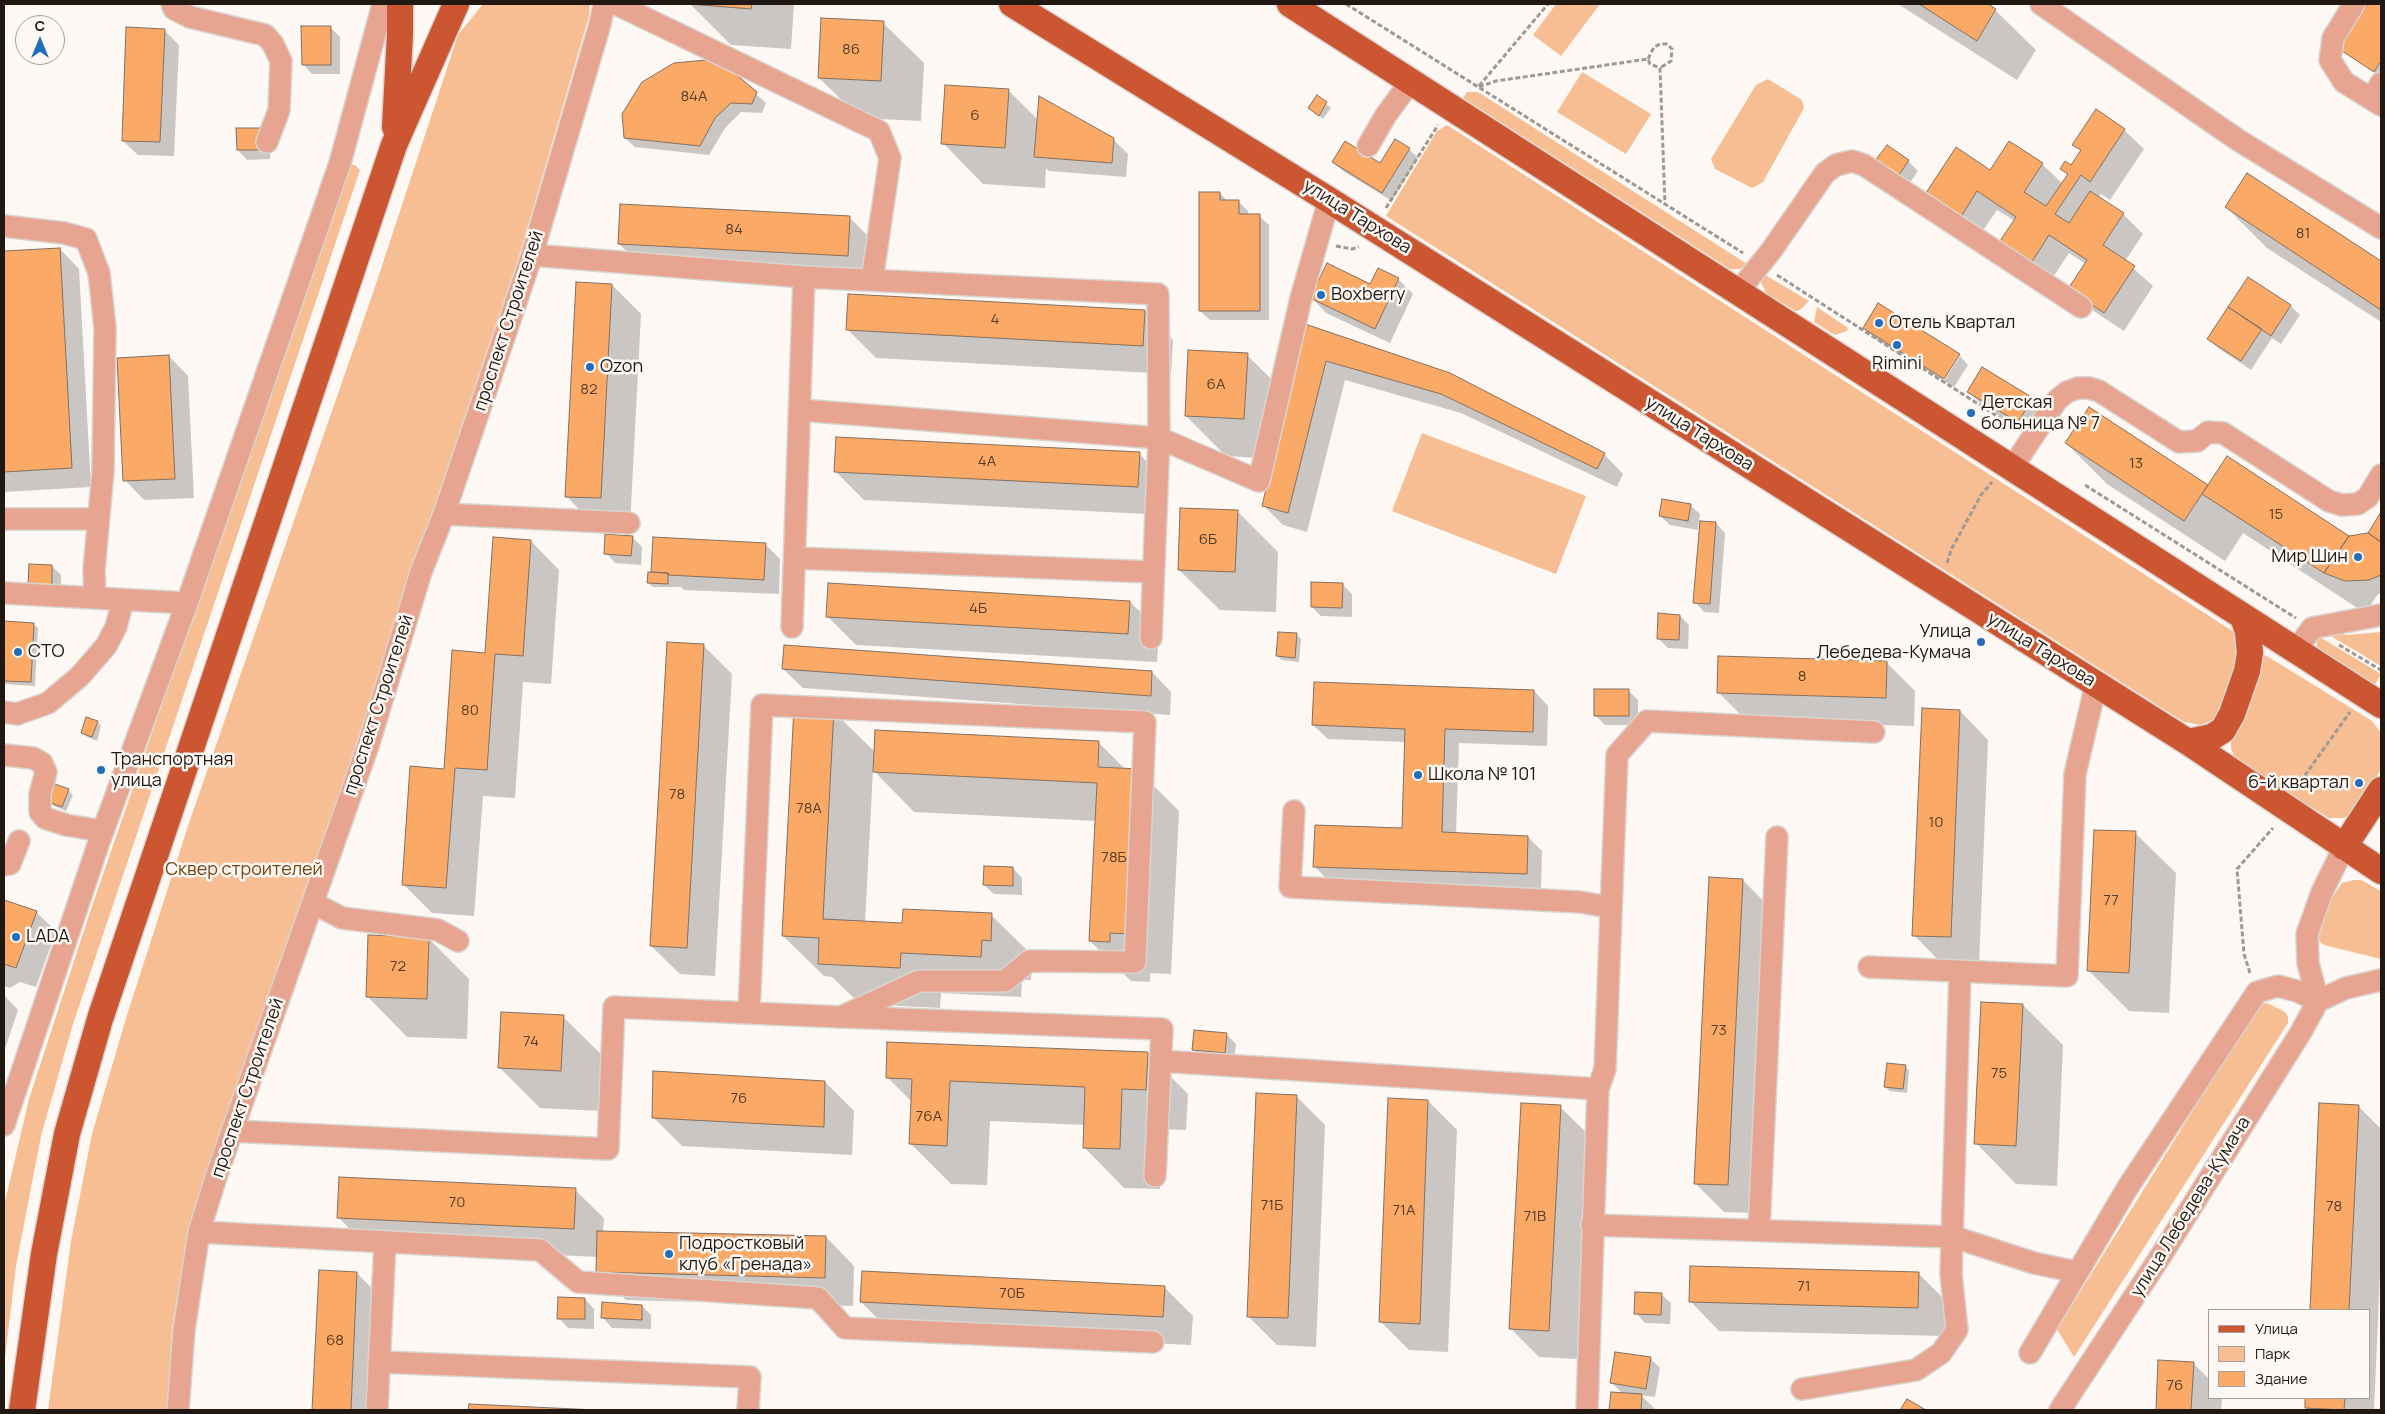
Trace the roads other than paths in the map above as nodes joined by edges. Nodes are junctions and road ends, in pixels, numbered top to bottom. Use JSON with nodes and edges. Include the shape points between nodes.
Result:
{"nodes":[{"id":1,"x":172,"y":4,"type":"edge"},
{"id":2,"x":383,"y":4,"type":"edge"},
{"id":3,"x":400,"y":4,"type":"edge"},
{"id":4,"x":456,"y":4,"type":"edge"},
{"id":5,"x":604,"y":4,"type":"edge"},
{"id":6,"x":616,"y":4,"type":"edge"},
{"id":7,"x":1012,"y":4,"type":"edge"},
{"id":8,"x":1290,"y":4,"type":"edge"},
{"id":9,"x":2040,"y":4,"type":"edge"},
{"id":10,"x":2354,"y":4,"type":"edge"},
{"id":11,"x":1411,"y":81,"type":"junction"},
{"id":12,"x":2378,"y":96,"type":"edge"},
{"id":13,"x":267,"y":142,"type":"dead end"},
{"id":14,"x":394,"y":145,"type":"junction"},
{"id":15,"x":1368,"y":146,"type":"dead end"},
{"id":16,"x":1329,"y":200,"type":"junction"},
{"id":17,"x":4,"y":226,"type":"edge"},
{"id":18,"x":2381,"y":228,"type":"edge"},
{"id":19,"x":532,"y":255,"type":"junction"},
{"id":20,"x":804,"y":277,"type":"junction"},
{"id":21,"x":872,"y":280,"type":"junction"},
{"id":22,"x":1738,"y":292,"type":"junction"},
{"id":23,"x":2081,"y":307,"type":"dead end"},
{"id":24,"x":800,"y":410,"type":"junction"},
{"id":25,"x":1159,"y":438,"type":"junction"},
{"id":26,"x":2004,"y":472,"type":"junction"},
{"id":27,"x":2381,"y":476,"type":"edge"},
{"id":28,"x":444,"y":514,"type":"junction"},
{"id":29,"x":4,"y":519,"type":"edge"},
{"id":30,"x":98,"y":519,"type":"junction"},
{"id":31,"x":629,"y":523,"type":"dead end"},
{"id":32,"x":795,"y":558,"type":"junction"},
{"id":33,"x":1153,"y":572,"type":"junction"},
{"id":34,"x":4,"y":593,"type":"edge"},
{"id":35,"x":95,"y":598,"type":"junction"},
{"id":36,"x":123,"y":600,"type":"junction"},
{"id":37,"x":188,"y":603,"type":"junction"},
{"id":38,"x":2381,"y":615,"type":"edge"},
{"id":39,"x":2243,"y":617,"type":"junction"},
{"id":40,"x":792,"y":627,"type":"dead end"},
{"id":41,"x":1151,"y":638,"type":"dead end"},
{"id":42,"x":2296,"y":650,"type":"junction"},
{"id":43,"x":2096,"y":684,"type":"junction"},
{"id":44,"x":2381,"y":705,"type":"edge"},
{"id":45,"x":4,"y":712,"type":"edge"},
{"id":46,"x":1874,"y":732,"type":"dead end"},
{"id":47,"x":2188,"y":742,"type":"junction"},
{"id":48,"x":4,"y":754,"type":"edge"},
{"id":49,"x":2381,"y":790,"type":"edge"},
{"id":50,"x":1294,"y":811,"type":"dead end"},
{"id":51,"x":102,"y":831,"type":"junction"},
{"id":52,"x":1777,"y":837,"type":"dead end"},
{"id":53,"x":19,"y":842,"type":"dead end"},
{"id":54,"x":2344,"y":847,"type":"junction"},
{"id":55,"x":4,"y":865,"type":"edge"},
{"id":56,"x":2381,"y":871,"type":"edge"},
{"id":57,"x":313,"y":903,"type":"junction"},
{"id":58,"x":1610,"y":907,"type":"junction"},
{"id":59,"x":458,"y":941,"type":"dead end"},
{"id":60,"x":1869,"y":967,"type":"dead end"},
{"id":61,"x":1960,"y":971,"type":"junction"},
{"id":62,"x":2381,"y":980,"type":"edge"},
{"id":63,"x":2318,"y":1001,"type":"junction"},
{"id":64,"x":749,"y":1013,"type":"junction"},
{"id":65,"x":841,"y":1016,"type":"junction"},
{"id":66,"x":1160,"y":1061,"type":"junction"},
{"id":67,"x":1598,"y":1089,"type":"junction"},
{"id":68,"x":4,"y":1125,"type":"edge"},
{"id":69,"x":232,"y":1131,"type":"junction"},
{"id":70,"x":1155,"y":1176,"type":"dead end"},
{"id":71,"x":1592,"y":1225,"type":"junction"},
{"id":72,"x":1759,"y":1229,"type":"junction"},
{"id":73,"x":199,"y":1232,"type":"junction"},
{"id":74,"x":1954,"y":1237,"type":"junction"},
{"id":75,"x":385,"y":1242,"type":"junction"},
{"id":76,"x":2077,"y":1272,"type":"junction"},
{"id":77,"x":1153,"y":1342,"type":"dead end"},
{"id":78,"x":2030,"y":1353,"type":"dead end"},
{"id":79,"x":381,"y":1362,"type":"junction"},
{"id":80,"x":1802,"y":1388,"type":"dead end"},
{"id":81,"x":22,"y":1410,"type":"edge"},
{"id":82,"x":178,"y":1410,"type":"edge"},
{"id":83,"x":377,"y":1410,"type":"edge"},
{"id":84,"x":748,"y":1410,"type":"edge"},
{"id":85,"x":1587,"y":1410,"type":"edge"},
{"id":86,"x":2060,"y":1410,"type":"edge"}],
"edges":[{"from":1,"to":13,"type":"street","via":[[174,9],[190,17],[264,35],[273,44],[281,61],[279,110]]},
{"from":2,"to":37,"type":"street","via":[[340,163]]},
{"from":3,"to":14,"type":"main road"},
{"from":4,"to":14,"type":"main road"},
{"from":5,"to":19,"type":"street","name":"проспект Строителей"},
{"from":6,"to":21,"type":"street","via":[[879,131],[890,158]]},
{"from":7,"to":16,"type":"main road","name":"улица Тархова"},
{"from":8,"to":11,"type":"main road"},
{"from":9,"to":18,"type":"street","via":[[2238,140]]},
{"from":10,"to":12,"type":"street","via":[[2333,38],[2330,60],[2344,82]]},
{"from":11,"to":15,"type":"street"},
{"from":11,"to":22,"type":"main road"},
{"from":14,"to":81,"type":"main road","via":[[100,1019],[65,1143],[44,1254]]},
{"from":16,"to":25,"type":"street","via":[[1259,481]]},
{"from":16,"to":43,"type":"main road","name":"улица Тархова"},
{"from":17,"to":30,"type":"street","via":[[86,239],[99,273],[105,328],[103,470]]},
{"from":19,"to":20,"type":"street"},
{"from":19,"to":28,"type":"street","name":"проспект Строителей"},
{"from":20,"to":21,"type":"street"},
{"from":20,"to":24,"type":"street"},
{"from":21,"to":25,"type":"street","via":[[1158,294]]},
{"from":22,"to":23,"type":"street","via":[[1825,174],[1852,161],[1864,165]]},
{"from":22,"to":26,"type":"main road"},
{"from":24,"to":25,"type":"street"},
{"from":24,"to":32,"type":"street"},
{"from":25,"to":33,"type":"street"},
{"from":26,"to":27,"type":"street","via":[[2026,447],[2057,400],[2067,392],[2089,388],[2179,442],[2197,441],[2208,432],[2223,433],[2329,501],[2342,505],[2358,504],[2368,497]]},
{"from":26,"to":39,"type":"main road"},
{"from":28,"to":31,"type":"street"},
{"from":28,"to":57,"type":"street","name":"проспект Строителей"},
{"from":29,"to":30,"type":"street"},
{"from":30,"to":35,"type":"street"},
{"from":32,"to":33,"type":"street"},
{"from":32,"to":40,"type":"street"},
{"from":33,"to":41,"type":"street"},
{"from":34,"to":35,"type":"street"},
{"from":35,"to":36,"type":"street"},
{"from":36,"to":37,"type":"street"},
{"from":36,"to":45,"type":"street","via":[[110,640],[80,676],[48,703],[17,714]]},
{"from":37,"to":51,"type":"street"},
{"from":38,"to":42,"type":"street","via":[[2312,628]]},
{"from":39,"to":42,"type":"main road"},
{"from":39,"to":47,"type":"main road","via":[[2250,653],[2232,714],[2223,730],[2202,740]]},
{"from":42,"to":44,"type":"main road"},
{"from":43,"to":47,"type":"main road","name":"улица Тархова"},
{"from":43,"to":61,"type":"street","via":[[2075,774],[2067,976]]},
{"from":46,"to":58,"type":"street","via":[[1647,721],[1617,755]]},
{"from":47,"to":54,"type":"main road","name":"улица Тархова"},
{"from":48,"to":51,"type":"street","via":[[33,758],[42,763],[46,772],[40,794],[40,812],[45,818]]},
{"from":49,"to":54,"type":"main road"},
{"from":50,"to":58,"type":"street","via":[[1290,887],[1580,902]]},
{"from":51,"to":68,"type":"street"},
{"from":52,"to":72,"type":"street"},
{"from":53,"to":55,"type":"street","via":[[10,864]]},
{"from":54,"to":56,"type":"main road","name":"улица Тархова"},
{"from":54,"to":63,"type":"street","via":[[2322,892],[2307,934],[2308,963]]},
{"from":57,"to":59,"type":"street","via":[[342,918],[438,930]]},
{"from":57,"to":69,"type":"street","name":"проспект Строителей"},
{"from":58,"to":67,"type":"street","via":[[1605,1069]]},
{"from":60,"to":61,"type":"street"},
{"from":61,"to":74,"type":"street"},
{"from":62,"to":63,"type":"street","via":[[2346,988]]},
{"from":63,"to":76,"type":"street","via":[[2278,986],[2257,992],[2128,1187]]},
{"from":63,"to":86,"type":"street","name":"улица Лебедева-Кумача","via":[[2302,1032],[2162,1254]]},
{"from":64,"to":65,"type":"street"},
{"from":64,"to":65,"type":"street","via":[[762,705],[1145,722],[1134,962],[1029,961],[1005,981],[919,981]]},
{"from":64,"to":69,"type":"street","via":[[614,1008],[608,1149]]},
{"from":65,"to":66,"type":"street","via":[[1162,1029]]},
{"from":66,"to":67,"type":"street"},
{"from":66,"to":70,"type":"street"},
{"from":67,"to":71,"type":"street"},
{"from":69,"to":73,"type":"street","name":"проспект Строителей"},
{"from":71,"to":72,"type":"street"},
{"from":71,"to":85,"type":"street"},
{"from":72,"to":74,"type":"street"},
{"from":73,"to":75,"type":"street"},
{"from":73,"to":82,"type":"street","name":"проспект Строителей","via":[[184,1330]]},
{"from":74,"to":76,"type":"street","via":[[2034,1263]]},
{"from":74,"to":80,"type":"street","via":[[1951,1274],[1957,1330],[1941,1353],[1916,1370]]},
{"from":75,"to":77,"type":"street","via":[[540,1250],[578,1282],[818,1298],[845,1328]]},
{"from":75,"to":79,"type":"street"},
{"from":76,"to":78,"type":"street"},
{"from":79,"to":83,"type":"street"},
{"from":79,"to":84,"type":"street","via":[[750,1377]]}]}
